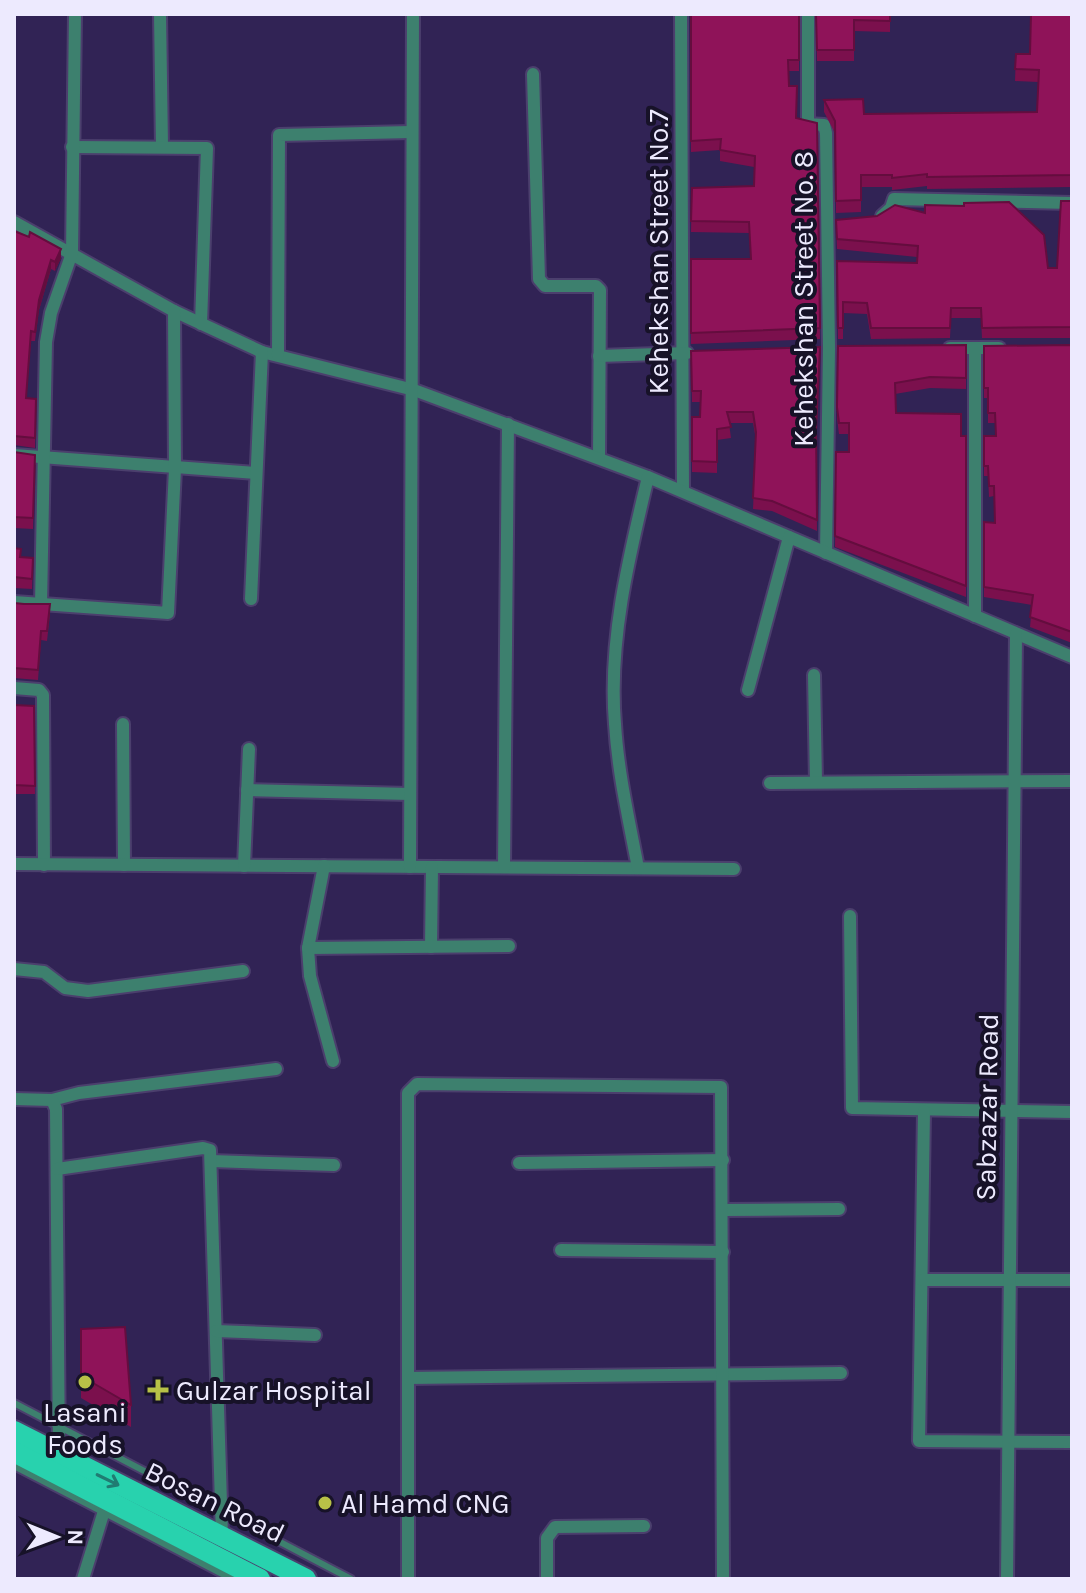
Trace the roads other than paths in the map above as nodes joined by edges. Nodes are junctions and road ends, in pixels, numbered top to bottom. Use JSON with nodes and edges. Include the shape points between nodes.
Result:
{"nodes":[{"id":1,"x":75,"y":14,"type":"edge"},
{"id":2,"x":160,"y":14,"type":"edge"},
{"id":3,"x":413,"y":14,"type":"edge"},
{"id":4,"x":681,"y":14,"type":"edge"},
{"id":5,"x":808,"y":14,"type":"edge"},
{"id":6,"x":533,"y":74,"type":"dead end"},
{"id":7,"x":411,"y":132,"type":"junction"},
{"id":8,"x":162,"y":146,"type":"junction"},
{"id":9,"x":72,"y":147,"type":"junction"},
{"id":10,"x":1072,"y":203,"type":"edge"},
{"id":11,"x":874,"y":219,"type":"edge"},
{"id":12,"x":843,"y":221,"type":"edge"},
{"id":13,"x":14,"y":222,"type":"edge"},
{"id":14,"x":827,"y":222,"type":"junction"},
{"id":15,"x":72,"y":253,"type":"junction"},
{"id":16,"x":174,"y":311,"type":"junction"},
{"id":17,"x":201,"y":324,"type":"junction"},
{"id":18,"x":1017,"y":347,"type":"edge"},
{"id":19,"x":829,"y":348,"type":"junction"},
{"id":20,"x":844,"y":348,"type":"edge"},
{"id":21,"x":931,"y":348,"type":"edge"},
{"id":22,"x":975,"y":348,"type":"junction"},
{"id":23,"x":815,"y":349,"type":"edge"},
{"id":24,"x":262,"y":352,"type":"junction"},
{"id":25,"x":683,"y":353,"type":"junction"},
{"id":26,"x":697,"y":353,"type":"edge"},
{"id":27,"x":278,"y":355,"type":"junction"},
{"id":28,"x":599,"y":356,"type":"junction"},
{"id":29,"x":414,"y":390,"type":"junction"},
{"id":30,"x":508,"y":424,"type":"junction"},
{"id":31,"x":14,"y":455,"type":"edge"},
{"id":32,"x":44,"y":458,"type":"junction"},
{"id":33,"x":599,"y":458,"type":"junction"},
{"id":34,"x":175,"y":469,"type":"junction"},
{"id":35,"x":256,"y":473,"type":"junction"},
{"id":36,"x":648,"y":477,"type":"junction"},
{"id":37,"x":683,"y":490,"type":"junction"},
{"id":38,"x":789,"y":537,"type":"junction"},
{"id":39,"x":826,"y":553,"type":"junction"},
{"id":40,"x":251,"y":599,"type":"dead end"},
{"id":41,"x":14,"y":602,"type":"edge"},
{"id":42,"x":41,"y":605,"type":"junction"},
{"id":43,"x":975,"y":616,"type":"junction"},
{"id":44,"x":1016,"y":634,"type":"junction"},
{"id":45,"x":1072,"y":657,"type":"edge"},
{"id":46,"x":814,"y":675,"type":"dead end"},
{"id":47,"x":14,"y":688,"type":"edge"},
{"id":48,"x":748,"y":690,"type":"dead end"},
{"id":49,"x":123,"y":724,"type":"dead end"},
{"id":50,"x":249,"y":749,"type":"dead end"},
{"id":51,"x":1014,"y":781,"type":"junction"},
{"id":52,"x":1072,"y":781,"type":"edge"},
{"id":53,"x":816,"y":782,"type":"junction"},
{"id":54,"x":770,"y":783,"type":"dead end"},
{"id":55,"x":247,"y":790,"type":"junction"},
{"id":56,"x":410,"y":794,"type":"junction"},
{"id":57,"x":14,"y":864,"type":"edge"},
{"id":58,"x":44,"y":865,"type":"junction"},
{"id":59,"x":124,"y":865,"type":"junction"},
{"id":60,"x":244,"y":866,"type":"junction"},
{"id":61,"x":324,"y":866,"type":"junction"},
{"id":62,"x":410,"y":867,"type":"junction"},
{"id":63,"x":432,"y":867,"type":"junction"},
{"id":64,"x":504,"y":867,"type":"junction"},
{"id":65,"x":638,"y":868,"type":"junction"},
{"id":66,"x":734,"y":869,"type":"dead end"},
{"id":67,"x":850,"y":916,"type":"dead end"},
{"id":68,"x":509,"y":946,"type":"dead end"},
{"id":69,"x":431,"y":947,"type":"junction"},
{"id":70,"x":308,"y":948,"type":"junction"},
{"id":71,"x":14,"y":969,"type":"edge"},
{"id":72,"x":243,"y":971,"type":"dead end"},
{"id":73,"x":333,"y":1061,"type":"dead end"},
{"id":74,"x":276,"y":1069,"type":"dead end"},
{"id":75,"x":14,"y":1099,"type":"edge"},
{"id":76,"x":52,"y":1100,"type":"junction"},
{"id":77,"x":924,"y":1111,"type":"junction"},
{"id":78,"x":1011,"y":1111,"type":"junction"},
{"id":79,"x":1072,"y":1112,"type":"edge"},
{"id":80,"x":723,"y":1160,"type":"junction"},
{"id":81,"x":211,"y":1161,"type":"junction"},
{"id":82,"x":519,"y":1163,"type":"dead end"},
{"id":83,"x":334,"y":1165,"type":"dead end"},
{"id":84,"x":57,"y":1169,"type":"junction"},
{"id":85,"x":839,"y":1209,"type":"dead end"},
{"id":86,"x":723,"y":1210,"type":"junction"},
{"id":87,"x":561,"y":1250,"type":"dead end"},
{"id":88,"x":723,"y":1252,"type":"junction"},
{"id":89,"x":922,"y":1280,"type":"junction"},
{"id":90,"x":1010,"y":1280,"type":"junction"},
{"id":91,"x":1072,"y":1280,"type":"edge"},
{"id":92,"x":216,"y":1331,"type":"junction"},
{"id":93,"x":315,"y":1335,"type":"dead end"},
{"id":94,"x":841,"y":1373,"type":"dead end"},
{"id":95,"x":723,"y":1375,"type":"junction"},
{"id":96,"x":408,"y":1378,"type":"junction"},
{"id":97,"x":14,"y":1403,"type":"edge"},
{"id":98,"x":58,"y":1430,"type":"junction"},
{"id":99,"x":14,"y":1431,"type":"edge"},
{"id":100,"x":1008,"y":1441,"type":"junction"},
{"id":101,"x":1072,"y":1442,"type":"edge"},
{"id":102,"x":14,"y":1452,"type":"edge"},
{"id":103,"x":59,"y":1457,"type":"junction"},
{"id":104,"x":14,"y":1466,"type":"edge"},
{"id":105,"x":221,"y":1508,"type":"junction"},
{"id":106,"x":104,"y":1511,"type":"junction"},
{"id":107,"x":644,"y":1526,"type":"dead end"},
{"id":108,"x":222,"y":1536,"type":"junction"},
{"id":109,"x":83,"y":1579,"type":"edge"},
{"id":110,"x":232,"y":1579,"type":"edge"},
{"id":111,"x":260,"y":1579,"type":"edge"},
{"id":112,"x":306,"y":1579,"type":"edge"},
{"id":113,"x":351,"y":1579,"type":"edge"},
{"id":114,"x":408,"y":1579,"type":"edge"},
{"id":115,"x":547,"y":1579,"type":"edge"},
{"id":116,"x":723,"y":1579,"type":"edge"},
{"id":117,"x":1007,"y":1579,"type":"edge"}],
"edges":[{"from":1,"to":9,"type":"street"},
{"from":2,"to":8,"type":"street"},
{"from":3,"to":7,"type":"street"},
{"from":4,"to":25,"type":"street","name":"Kehekshan Street No.7"},
{"from":5,"to":14,"type":"street","name":"Kehekshan Street No. 8","via":[[808,124],[824,125],[826,133]]},
{"from":6,"to":28,"type":"street","via":[[539,279],[545,286],[598,287]]},
{"from":7,"to":27,"type":"street","via":[[279,135]]},
{"from":7,"to":29,"type":"street"},
{"from":8,"to":9,"type":"street"},
{"from":8,"to":17,"type":"street","via":[[207,148]]},
{"from":9,"to":15,"type":"street"},
{"from":10,"to":11,"type":"street","via":[[894,199],[891,208]]},
{"from":12,"to":14,"type":"street"},
{"from":13,"to":15,"type":"street"},
{"from":14,"to":19,"type":"street","name":"Kehekshan Street No. 8"},
{"from":15,"to":16,"type":"street"},
{"from":15,"to":32,"type":"street","via":[[46,342]]},
{"from":16,"to":17,"type":"street"},
{"from":16,"to":34,"type":"street"},
{"from":17,"to":24,"type":"street"},
{"from":18,"to":22,"type":"street"},
{"from":19,"to":20,"type":"street"},
{"from":19,"to":23,"type":"street"},
{"from":19,"to":39,"type":"street","name":"Kehekshan Street No. 8"},
{"from":21,"to":22,"type":"street"},
{"from":22,"to":43,"type":"street"},
{"from":24,"to":27,"type":"street"},
{"from":24,"to":35,"type":"street"},
{"from":25,"to":26,"type":"street"},
{"from":25,"to":28,"type":"street"},
{"from":25,"to":37,"type":"street","name":"Kehekshan Street No.7"},
{"from":27,"to":29,"type":"street"},
{"from":28,"to":33,"type":"street"},
{"from":29,"to":30,"type":"street"},
{"from":29,"to":56,"type":"street"},
{"from":30,"to":33,"type":"street"},
{"from":30,"to":64,"type":"street"},
{"from":31,"to":32,"type":"street"},
{"from":32,"to":34,"type":"street"},
{"from":32,"to":42,"type":"street"},
{"from":33,"to":36,"type":"street"},
{"from":34,"to":35,"type":"street"},
{"from":34,"to":42,"type":"street","via":[[168,613]]},
{"from":35,"to":40,"type":"street"},
{"from":36,"to":37,"type":"street"},
{"from":36,"to":65,"type":"street","via":[[626,577],[614,672],[620,770]]},
{"from":37,"to":38,"type":"street"},
{"from":38,"to":39,"type":"street"},
{"from":38,"to":48,"type":"street"},
{"from":39,"to":43,"type":"street"},
{"from":41,"to":42,"type":"street"},
{"from":43,"to":44,"type":"street"},
{"from":44,"to":45,"type":"street"},
{"from":44,"to":51,"type":"street","name":"Sabzazar Road"},
{"from":46,"to":53,"type":"street"},
{"from":47,"to":58,"type":"street","via":[[42,691]]},
{"from":49,"to":59,"type":"street"},
{"from":50,"to":55,"type":"street"},
{"from":51,"to":52,"type":"street"},
{"from":51,"to":53,"type":"street"},
{"from":51,"to":78,"type":"street","name":"Sabzazar Road"},
{"from":53,"to":54,"type":"street"},
{"from":55,"to":56,"type":"street"},
{"from":55,"to":60,"type":"street"},
{"from":56,"to":62,"type":"street"},
{"from":57,"to":58,"type":"street"},
{"from":58,"to":59,"type":"street"},
{"from":59,"to":60,"type":"street"},
{"from":60,"to":61,"type":"street"},
{"from":61,"to":62,"type":"street"},
{"from":61,"to":70,"type":"street"},
{"from":62,"to":63,"type":"street"},
{"from":63,"to":64,"type":"street"},
{"from":63,"to":69,"type":"street"},
{"from":64,"to":65,"type":"street"},
{"from":65,"to":66,"type":"street"},
{"from":67,"to":77,"type":"street","via":[[850,1103],[859,1110]]},
{"from":68,"to":69,"type":"street"},
{"from":69,"to":70,"type":"street"},
{"from":70,"to":73,"type":"street","via":[[310,976]]},
{"from":71,"to":72,"type":"street","via":[[44,972],[65,988],[88,991]]},
{"from":74,"to":76,"type":"street"},
{"from":75,"to":76,"type":"street"},
{"from":76,"to":84,"type":"street"},
{"from":77,"to":78,"type":"street"},
{"from":77,"to":89,"type":"street"},
{"from":78,"to":79,"type":"street"},
{"from":78,"to":90,"type":"street","name":"Sabzazar Road"},
{"from":80,"to":82,"type":"street"},
{"from":80,"to":86,"type":"street"},
{"from":80,"to":96,"type":"street","via":[[723,1094],[715,1084],[412,1086]]},
{"from":81,"to":83,"type":"street"},
{"from":81,"to":84,"type":"street","via":[[210,1150],[203,1148]]},
{"from":81,"to":92,"type":"street"},
{"from":84,"to":98,"type":"street"},
{"from":85,"to":86,"type":"street"},
{"from":86,"to":88,"type":"street"},
{"from":87,"to":88,"type":"street"},
{"from":88,"to":95,"type":"street"},
{"from":89,"to":90,"type":"street"},
{"from":89,"to":100,"type":"street","via":[[919,1441]]},
{"from":90,"to":91,"type":"street"},
{"from":90,"to":100,"type":"street","name":"Sabzazar Road"},
{"from":92,"to":93,"type":"street"},
{"from":92,"to":105,"type":"street"},
{"from":94,"to":95,"type":"street"},
{"from":95,"to":96,"type":"street"},
{"from":95,"to":116,"type":"street"},
{"from":96,"to":114,"type":"street"},
{"from":97,"to":98,"type":"lane"},
{"from":98,"to":103,"type":"street"},
{"from":98,"to":105,"type":"lane"},
{"from":99,"to":103,"type":"main road","name":"Bosan Road"},
{"from":100,"to":101,"type":"street"},
{"from":100,"to":117,"type":"street","name":"Sabzazar Road"},
{"from":102,"to":111,"type":"main road","name":"Bosan Road"},
{"from":103,"to":108,"type":"main road","name":"Bosan Road","one_way":true},
{"from":104,"to":106,"type":"lane"},
{"from":105,"to":108,"type":"street"},
{"from":105,"to":113,"type":"lane"},
{"from":106,"to":109,"type":"street"},
{"from":106,"to":110,"type":"lane"},
{"from":107,"to":115,"type":"street","via":[[555,1527],[547,1538]]},
{"from":108,"to":112,"type":"main road","name":"Bosan Road"}]}
